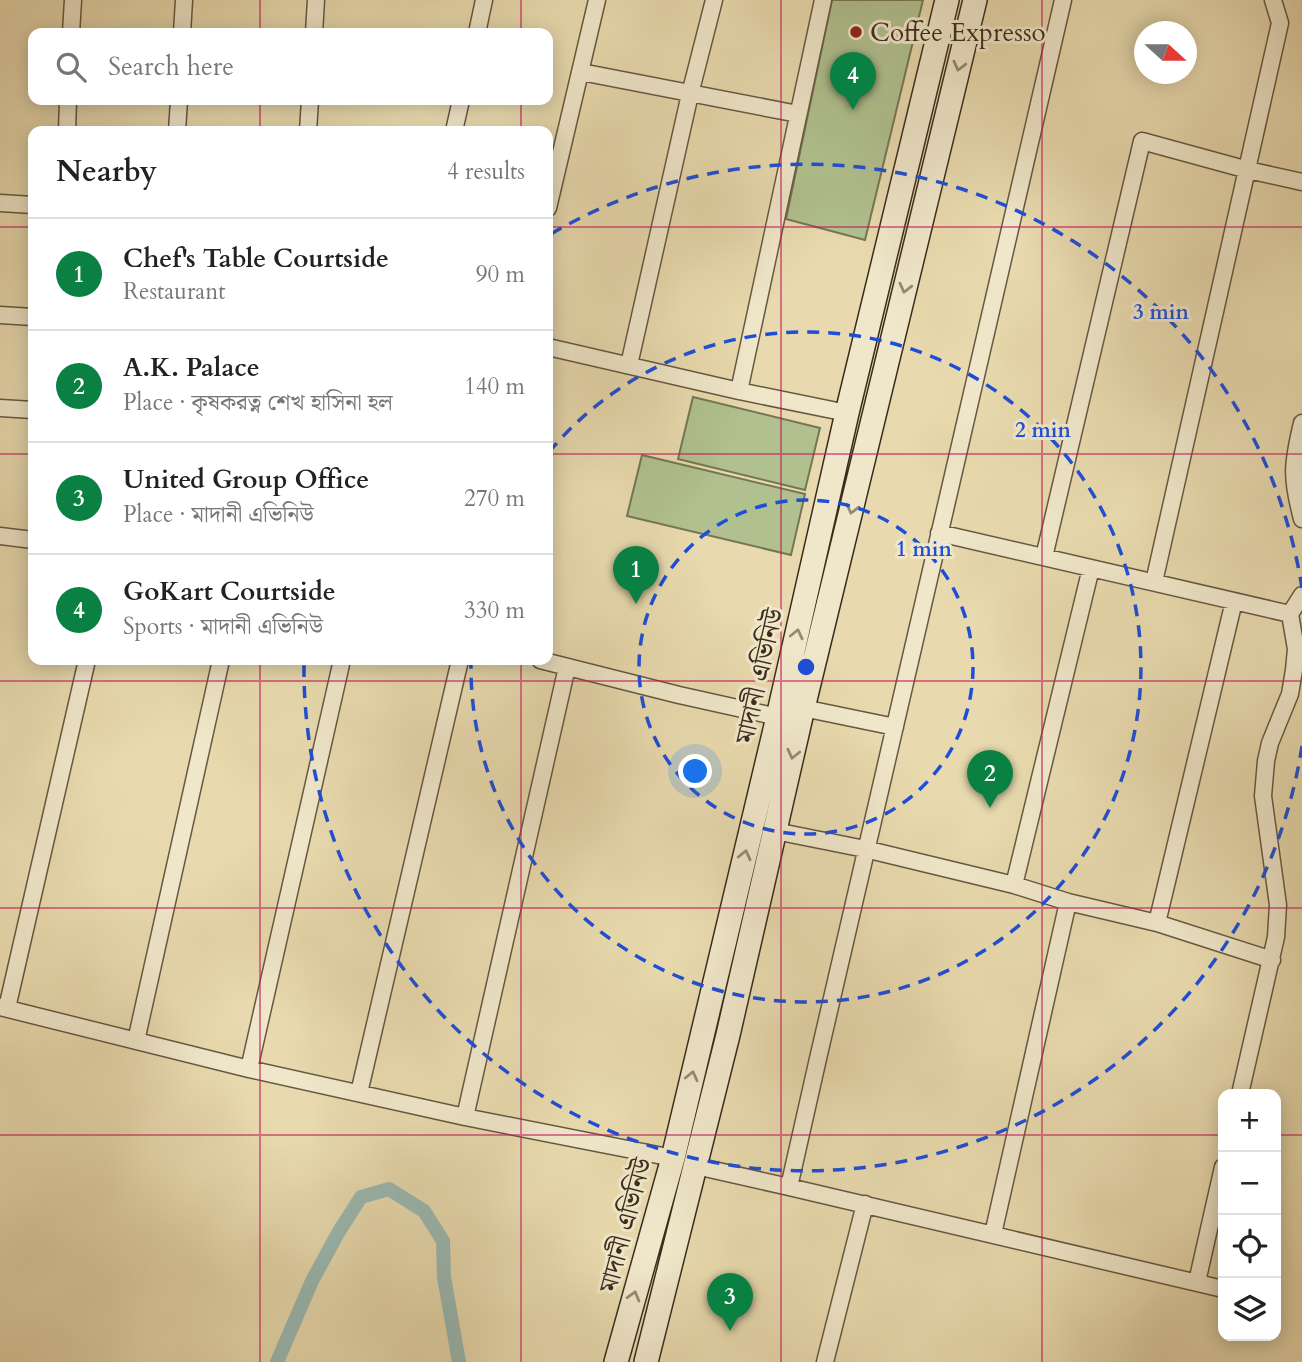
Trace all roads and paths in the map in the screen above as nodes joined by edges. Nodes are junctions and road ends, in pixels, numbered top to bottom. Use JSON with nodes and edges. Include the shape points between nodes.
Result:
{"nodes":[{"id":1,"x":73,"y":0,"type":"edge"},
{"id":2,"x":184,"y":0,"type":"edge"},
{"id":3,"x":316,"y":0,"type":"edge"},
{"id":4,"x":483,"y":0,"type":"edge"},
{"id":5,"x":597,"y":0,"type":"edge"},
{"id":6,"x":714,"y":0,"type":"edge"},
{"id":7,"x":823,"y":0,"type":"edge"},
{"id":8,"x":947,"y":0,"type":"edge"},
{"id":9,"x":975,"y":0,"type":"edge"},
{"id":10,"x":1063,"y":0,"type":"edge"},
{"id":11,"x":1273,"y":0,"type":"edge"},
{"id":12,"x":71,"y":28,"type":"edge"},
{"id":13,"x":182,"y":28,"type":"edge"},
{"id":14,"x":314,"y":28,"type":"edge"},
{"id":15,"x":478,"y":28,"type":"edge"},
{"id":16,"x":581,"y":72,"type":"junction"},
{"id":17,"x":690,"y":93,"type":"junction"},
{"id":18,"x":68,"y":105,"type":"edge"},
{"id":19,"x":179,"y":105,"type":"edge"},
{"id":20,"x":310,"y":105,"type":"edge"},
{"id":21,"x":460,"y":105,"type":"edge"},
{"id":22,"x":798,"y":114,"type":"junction"},
{"id":23,"x":67,"y":126,"type":"edge"},
{"id":24,"x":177,"y":126,"type":"edge"},
{"id":25,"x":308,"y":126,"type":"edge"},
{"id":26,"x":455,"y":126,"type":"edge"},
{"id":27,"x":1248,"y":170,"type":"junction"},
{"id":28,"x":1302,"y":182,"type":"edge"},
{"id":29,"x":553,"y":187,"type":"edge"},
{"id":30,"x":0,"y":203,"type":"edge"},
{"id":31,"x":28,"y":205,"type":"edge"},
{"id":32,"x":0,"y":315,"type":"edge"},
{"id":33,"x":28,"y":317,"type":"edge"},
{"id":34,"x":553,"y":348,"type":"edge"},
{"id":35,"x":629,"y":365,"type":"junction"},
{"id":36,"x":739,"y":391,"type":"junction"},
{"id":37,"x":0,"y":408,"type":"edge"},
{"id":38,"x":28,"y":410,"type":"edge"},
{"id":39,"x":847,"y":413,"type":"junction"},
{"id":40,"x":874,"y":416,"type":"junction"},
{"id":41,"x":1302,"y":423,"type":"edge"},
{"id":42,"x":1302,"y":519,"type":"edge"},
{"id":43,"x":939,"y":533,"type":"junction"},
{"id":44,"x":0,"y":538,"type":"edge"},
{"id":45,"x":28,"y":540,"type":"edge"},
{"id":46,"x":1044,"y":557,"type":"junction"},
{"id":47,"x":1091,"y":568,"type":"junction"},
{"id":48,"x":811,"y":573,"type":"junction"},
{"id":49,"x":835,"y":577,"type":"junction"},
{"id":50,"x":1154,"y":582,"type":"junction"},
{"id":51,"x":1302,"y":595,"type":"edge"},
{"id":52,"x":1234,"y":601,"type":"junction"},
{"id":53,"x":1290,"y":614,"type":"junction"},
{"id":54,"x":553,"y":663,"type":"edge"},
{"id":55,"x":86,"y":665,"type":"edge"},
{"id":56,"x":220,"y":665,"type":"edge"},
{"id":57,"x":341,"y":665,"type":"edge"},
{"id":58,"x":459,"y":665,"type":"edge"},
{"id":59,"x":567,"y":667,"type":"junction"},
{"id":60,"x":803,"y":708,"type":"junction"},
{"id":61,"x":778,"y":717,"type":"junction"},
{"id":62,"x":895,"y":727,"type":"junction"},
{"id":63,"x":775,"y":831,"type":"junction"},
{"id":64,"x":865,"y":849,"type":"junction"},
{"id":65,"x":1014,"y":885,"type":"junction"},
{"id":66,"x":1068,"y":902,"type":"junction"},
{"id":67,"x":1157,"y":923,"type":"junction"},
{"id":68,"x":1272,"y":960,"type":"junction"},
{"id":69,"x":3,"y":1008,"type":"edge"},
{"id":70,"x":136,"y":1041,"type":"junction"},
{"id":71,"x":249,"y":1069,"type":"junction"},
{"id":72,"x":1241,"y":1089,"type":"edge"},
{"id":73,"x":359,"y":1093,"type":"junction"},
{"id":74,"x":465,"y":1117,"type":"junction"},
{"id":75,"x":673,"y":1158,"type":"junction"},
{"id":76,"x":696,"y":1166,"type":"junction"},
{"id":77,"x":789,"y":1187,"type":"junction"},
{"id":78,"x":1218,"y":1189,"type":"edge"},
{"id":79,"x":864,"y":1204,"type":"junction"},
{"id":80,"x":993,"y":1234,"type":"junction"},
{"id":81,"x":1197,"y":1282,"type":"junction"},
{"id":82,"x":1218,"y":1288,"type":"edge"},
{"id":83,"x":616,"y":1362,"type":"edge"},
{"id":84,"x":646,"y":1362,"type":"edge"},
{"id":85,"x":825,"y":1362,"type":"edge"}],
"edges":[{"from":1,"to":12,"type":"street"},
{"from":2,"to":13,"type":"street"},
{"from":3,"to":14,"type":"street"},
{"from":4,"to":15,"type":"street"},
{"from":5,"to":16,"type":"street"},
{"from":6,"to":17,"type":"street"},
{"from":7,"to":22,"type":"street"},
{"from":8,"to":39,"type":"main road","name":"মাদানী এভিনিউ"},
{"from":9,"to":40,"type":"main road","name":"মাদানী এভিনিউ","one_way":true},
{"from":10,"to":43,"type":"street"},
{"from":11,"to":27,"type":"street","via":[[1280,23]]},
{"from":16,"to":17,"type":"street"},
{"from":16,"to":29,"type":"street"},
{"from":17,"to":22,"type":"street"},
{"from":17,"to":35,"type":"street"},
{"from":18,"to":23,"type":"street"},
{"from":19,"to":24,"type":"street"},
{"from":20,"to":25,"type":"street"},
{"from":21,"to":26,"type":"street"},
{"from":22,"to":36,"type":"street"},
{"from":27,"to":28,"type":"street"},
{"from":27,"to":46,"type":"street","via":[[1142,141]]},
{"from":27,"to":50,"type":"street"},
{"from":30,"to":31,"type":"street"},
{"from":32,"to":33,"type":"street"},
{"from":34,"to":35,"type":"street"},
{"from":35,"to":36,"type":"street"},
{"from":36,"to":39,"type":"street"},
{"from":37,"to":38,"type":"street"},
{"from":39,"to":40,"type":"main road"},
{"from":39,"to":48,"type":"main road","name":"মাদানী এভিনিউ"},
{"from":40,"to":49,"type":"main road","name":"মাদানী এভিনিউ","one_way":true},
{"from":41,"to":42,"type":"street","via":[[1293,481]]},
{"from":43,"to":46,"type":"street"},
{"from":43,"to":62,"type":"street"},
{"from":44,"to":45,"type":"street"},
{"from":46,"to":47,"type":"street"},
{"from":47,"to":50,"type":"street"},
{"from":47,"to":65,"type":"street"},
{"from":48,"to":49,"type":"main road"},
{"from":61,"to":48,"type":"main road","name":"মাদানী এভিনিউ","one_way":true},
{"from":49,"to":60,"type":"main road","name":"মাদানী এভিনিউ"},
{"from":50,"to":52,"type":"street"},
{"from":51,"to":53,"type":"street"},
{"from":52,"to":53,"type":"street"},
{"from":52,"to":67,"type":"street"},
{"from":53,"to":68,"type":"street","via":[[1294,670],[1290,694],[1270,743],[1263,796],[1278,905]]},
{"from":54,"to":59,"type":"street"},
{"from":55,"to":69,"type":"street"},
{"from":56,"to":70,"type":"street"},
{"from":57,"to":71,"type":"street"},
{"from":58,"to":73,"type":"street"},
{"from":59,"to":61,"type":"street"},
{"from":59,"to":74,"type":"street"},
{"from":60,"to":62,"type":"street"},
{"from":60,"to":63,"type":"main road","name":"মাদানী এভিনিউ","one_way":true},
{"from":75,"to":61,"type":"main road","name":"মাদানী এভিনিউ","one_way":true},
{"from":62,"to":64,"type":"street"},
{"from":63,"to":64,"type":"street"},
{"from":63,"to":76,"type":"main road","name":"মাদানী এভিনিউ"},
{"from":64,"to":65,"type":"street"},
{"from":64,"to":77,"type":"street"},
{"from":65,"to":66,"type":"street"},
{"from":66,"to":67,"type":"street"},
{"from":66,"to":80,"type":"street"},
{"from":67,"to":68,"type":"street"},
{"from":68,"to":72,"type":"street"},
{"from":69,"to":70,"type":"street"},
{"from":70,"to":71,"type":"street"},
{"from":71,"to":73,"type":"street"},
{"from":73,"to":74,"type":"street"},
{"from":74,"to":75,"type":"street"},
{"from":83,"to":75,"type":"main road","name":"মাদানী এভিনিউ","one_way":true},
{"from":76,"to":77,"type":"street"},
{"from":76,"to":84,"type":"main road","name":"মাদানী এভিনিউ"},
{"from":77,"to":79,"type":"street"},
{"from":78,"to":81,"type":"street"},
{"from":79,"to":80,"type":"street"},
{"from":79,"to":85,"type":"street"},
{"from":80,"to":81,"type":"street"},
{"from":81,"to":82,"type":"street"}]}
